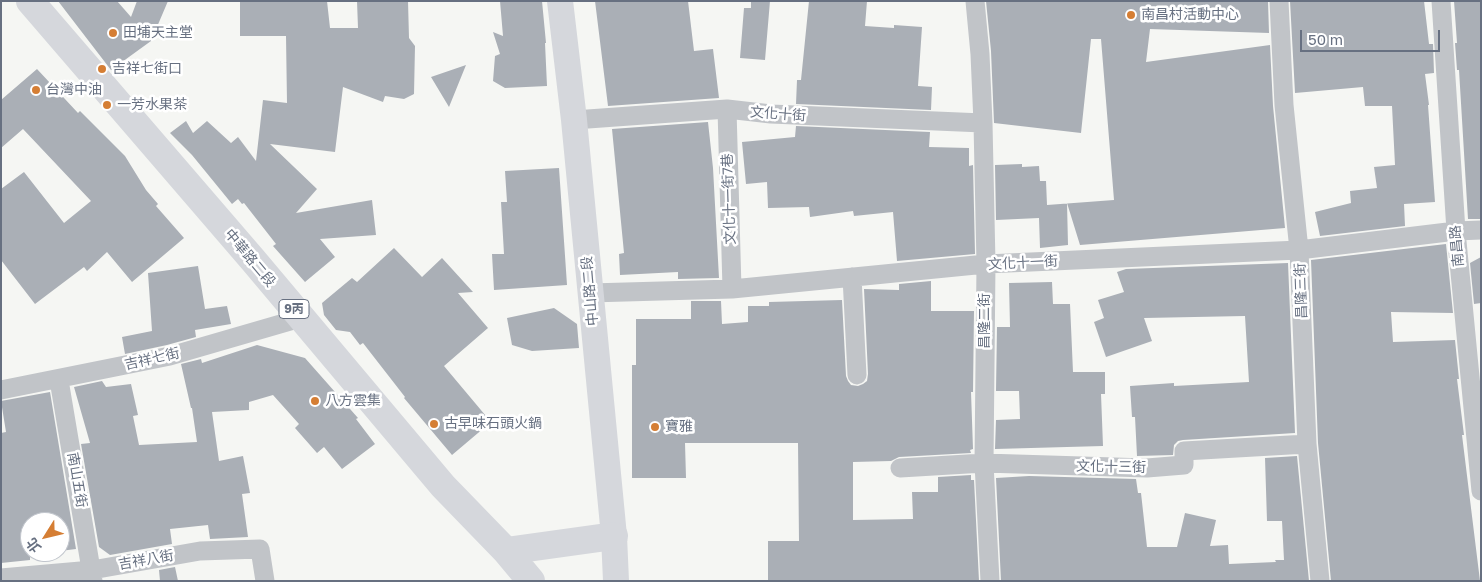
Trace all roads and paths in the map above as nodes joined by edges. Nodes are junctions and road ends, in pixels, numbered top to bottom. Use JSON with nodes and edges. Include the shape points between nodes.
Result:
{"nodes":[{"id":1,"x":30,"y":1,"type":"edge"},
{"id":2,"x":560,"y":1,"type":"edge"},
{"id":3,"x":975,"y":1,"type":"edge"},
{"id":4,"x":1279,"y":1,"type":"edge"},
{"id":5,"x":1441,"y":1,"type":"edge"},
{"id":6,"x":727,"y":109,"type":"junction"},
{"id":7,"x":574,"y":120,"type":"junction"},
{"id":8,"x":983,"y":123,"type":"junction"},
{"id":9,"x":1481,"y":230,"type":"edge"},
{"id":10,"x":1456,"y":231,"type":"junction"},
{"id":11,"x":1299,"y":250,"type":"junction"},
{"id":12,"x":986,"y":264,"type":"junction"},
{"id":13,"x":852,"y":277,"type":"junction"},
{"id":14,"x":732,"y":289,"type":"junction"},
{"id":15,"x":590,"y":293,"type":"junction"},
{"id":16,"x":301,"y":318,"type":"junction"},
{"id":17,"x":858,"y":375,"type":"dead end"},
{"id":18,"x":59,"y":380,"type":"junction"},
{"id":19,"x":1,"y":390,"type":"edge"},
{"id":20,"x":1307,"y":444,"type":"junction"},
{"id":21,"x":984,"y":463,"type":"junction"},
{"id":22,"x":900,"y":468,"type":"dead end"},
{"id":23,"x":1481,"y":491,"type":"edge"},
{"id":24,"x":614,"y":536,"type":"junction"},
{"id":25,"x":506,"y":551,"type":"junction"},
{"id":26,"x":92,"y":575,"type":"edge"},
{"id":27,"x":1,"y":578,"type":"edge"},
{"id":28,"x":264,"y":581,"type":"edge"},
{"id":29,"x":531,"y":581,"type":"edge"},
{"id":30,"x":616,"y":581,"type":"edge"},
{"id":31,"x":990,"y":581,"type":"edge"},
{"id":32,"x":1320,"y":581,"type":"edge"}],
"edges":[{"from":1,"to":16,"type":"main road","name":"中華路二段","number":"9丙"},
{"from":2,"to":7,"type":"street","name":"中山路二段"},
{"from":3,"to":8,"type":"street","name":"昌隆二街"},
{"from":4,"to":11,"type":"street","name":"昌隆三街","via":[[1284,105]]},
{"from":5,"to":10,"type":"street","name":"南昌路"},
{"from":6,"to":7,"type":"street","name":"文化十街"},
{"from":6,"to":8,"type":"street","name":"文化十街","via":[[771,114]]},
{"from":6,"to":14,"type":"street","name":"文化十一街7巷"},
{"from":7,"to":15,"type":"street","name":"中山路二段"},
{"from":8,"to":12,"type":"street","name":"昌隆二街"},
{"from":9,"to":10,"type":"street","name":"文化十一街"},
{"from":10,"to":11,"type":"street","name":"文化十一街"},
{"from":10,"to":23,"type":"street","name":"南昌路"},
{"from":11,"to":12,"type":"street","name":"文化十一街"},
{"from":11,"to":20,"type":"street","name":"昌隆三街"},
{"from":12,"to":13,"type":"street","name":"文化十一街"},
{"from":12,"to":21,"type":"street","name":"昌隆二街"},
{"from":13,"to":14,"type":"street","name":"文化十一街"},
{"from":13,"to":17,"type":"street"},
{"from":14,"to":15,"type":"street","name":"文化十一街"},
{"from":15,"to":24,"type":"street","name":"中山路二段"},
{"from":16,"to":18,"type":"street","name":"吉祥七街","via":[[170,356]]},
{"from":16,"to":25,"type":"main road","name":"中華路二段","number":"9丙","via":[[443,486]]},
{"from":18,"to":19,"type":"street","name":"吉祥七街"},
{"from":18,"to":26,"type":"street","name":"南山五街"},
{"from":20,"to":21,"type":"street","name":"文化十三街","via":[[1184,451],[1184,465],[1147,468]]},
{"from":20,"to":32,"type":"street","name":"昌隆三街"},
{"from":21,"to":22,"type":"street","name":"文化十三街"},
{"from":21,"to":31,"type":"street","name":"昌隆二街"},
{"from":24,"to":25,"type":"main road"},
{"from":24,"to":30,"type":"street","name":"中山路二段"},
{"from":25,"to":29,"type":"main road","name":"中華路二段","number":"9丙"},
{"from":26,"to":27,"type":"street","name":"吉祥八街"},
{"from":26,"to":28,"type":"street","name":"吉祥八街","via":[[200,551],[260,549]]}]}
